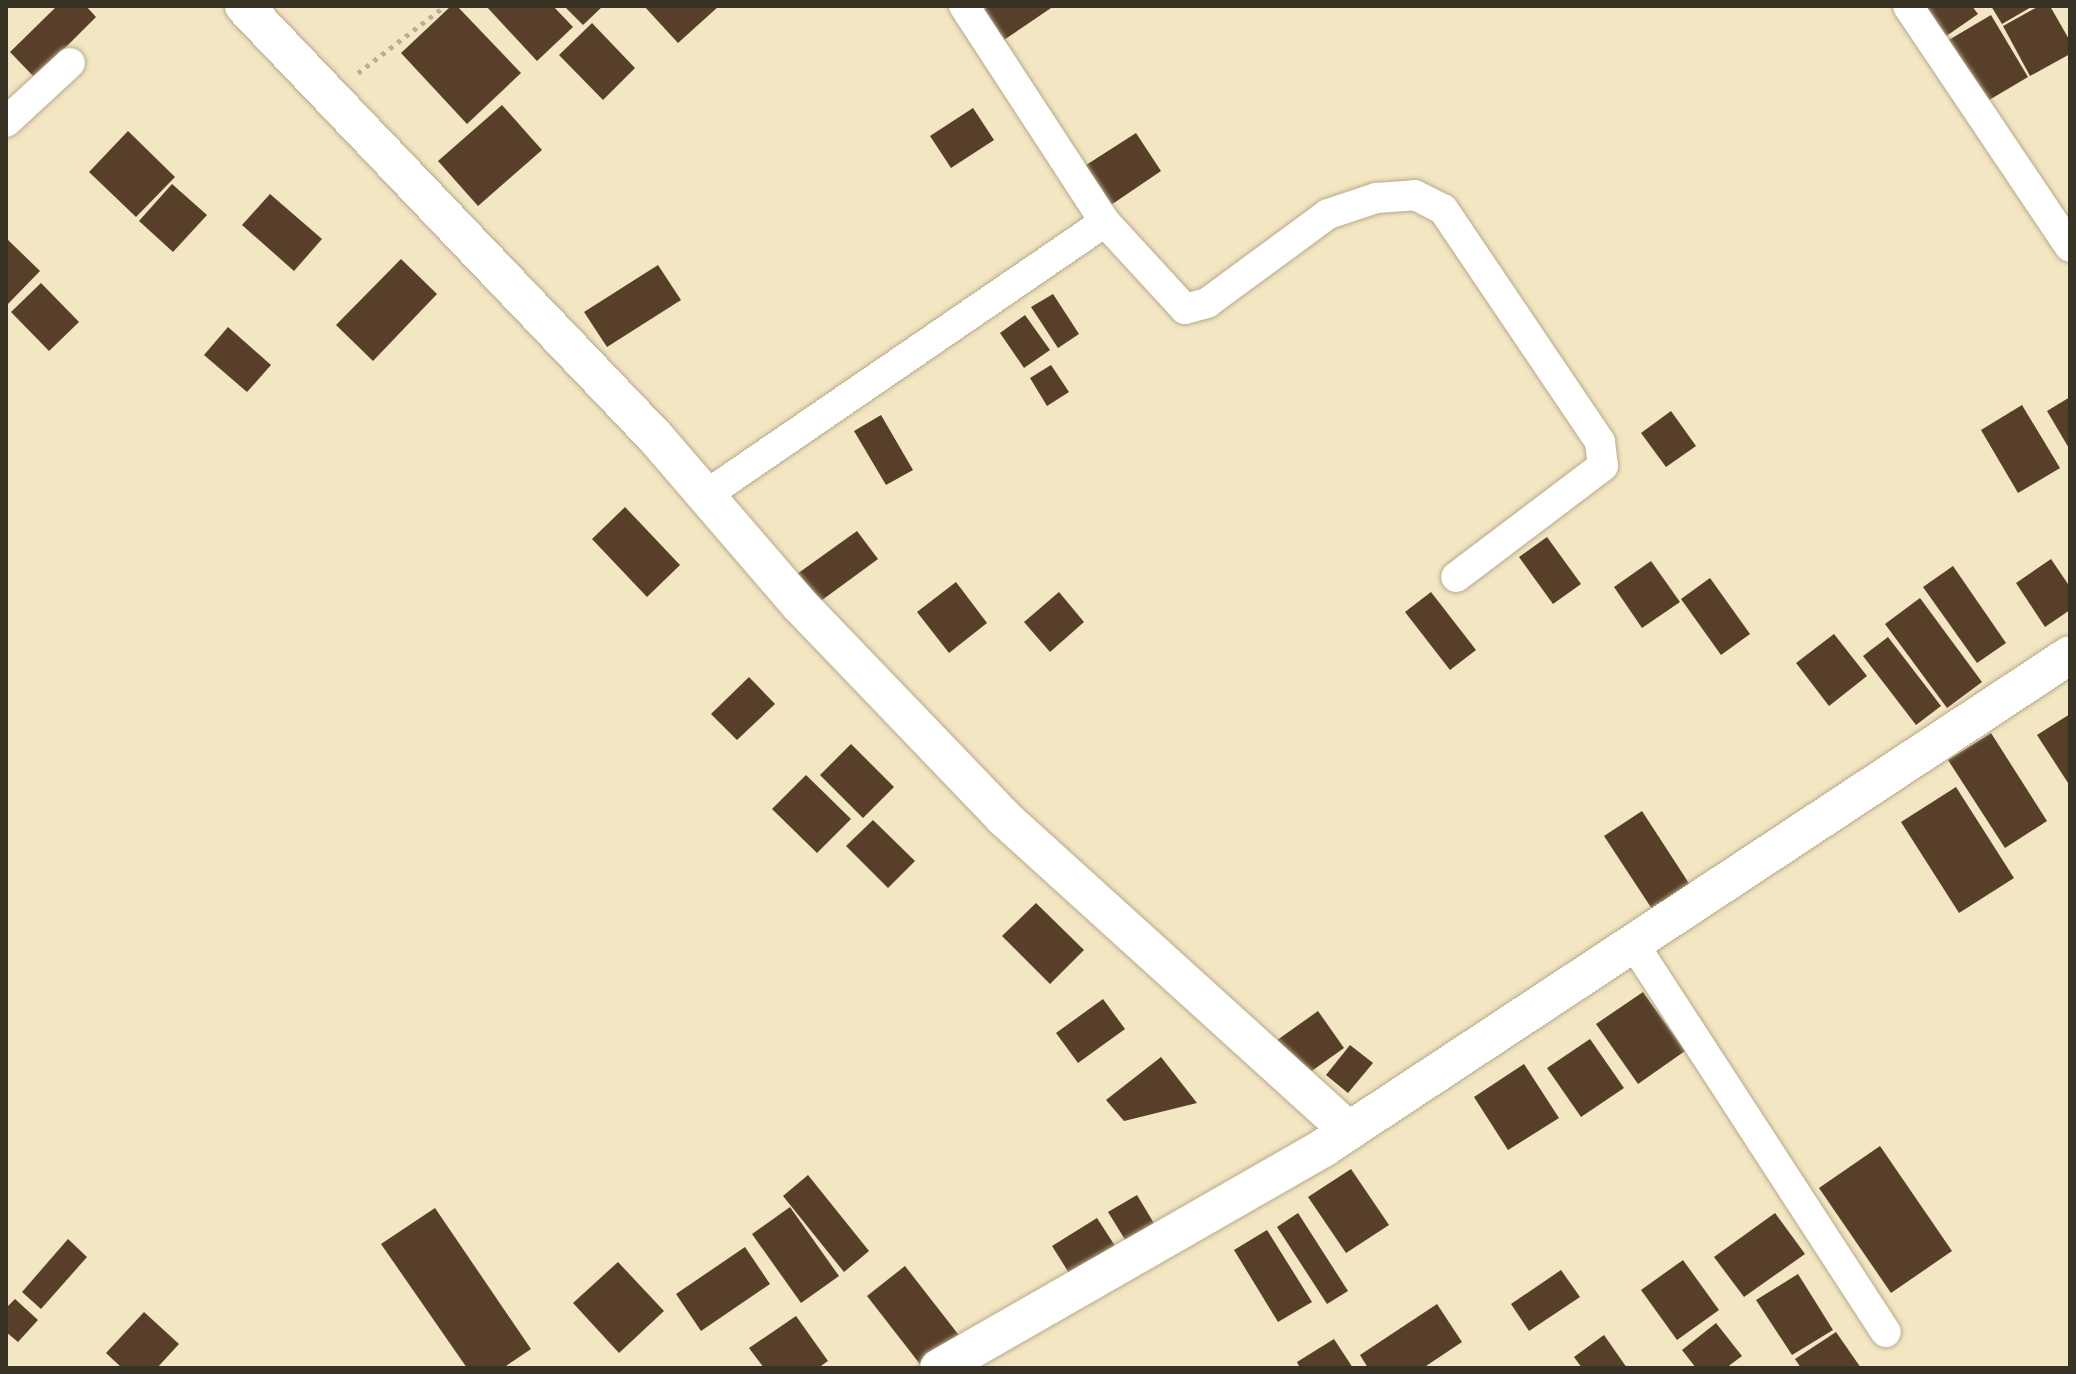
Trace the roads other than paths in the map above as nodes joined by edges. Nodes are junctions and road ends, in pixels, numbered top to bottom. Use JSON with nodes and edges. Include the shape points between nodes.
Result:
{"nodes":[{"id":1,"x":244,"y":6,"type":"edge"},
{"id":2,"x":964,"y":6,"type":"edge"},
{"id":3,"x":1908,"y":6,"type":"edge"},
{"id":4,"x":70,"y":63,"type":"dead end"},
{"id":5,"x":6,"y":122,"type":"edge"},
{"id":6,"x":1105,"y":222,"type":"junction"},
{"id":7,"x":2070,"y":247,"type":"edge"},
{"id":8,"x":706,"y":495,"type":"junction"},
{"id":9,"x":1456,"y":577,"type":"dead end"},
{"id":10,"x":2070,"y":655,"type":"edge"},
{"id":11,"x":1633,"y":943,"type":"junction"},
{"id":12,"x":1349,"y":1131,"type":"junction"},
{"id":13,"x":1886,"y":1332,"type":"dead end"},
{"id":14,"x":939,"y":1368,"type":"edge"}],
"edges":[{"from":1,"to":8,"type":"street"},
{"from":2,"to":6,"type":"street"},
{"from":3,"to":7,"type":"street"},
{"from":4,"to":5,"type":"street"},
{"from":6,"to":8,"type":"street"},
{"from":6,"to":9,"type":"street","via":[[1185,309],[1207,303],[1328,214],[1376,198],[1415,195],[1443,209],[1600,442],[1603,466]]},
{"from":8,"to":12,"type":"street","via":[[800,605],[1003,817]]},
{"from":10,"to":11,"type":"street"},
{"from":11,"to":12,"type":"street"},
{"from":11,"to":13,"type":"street"},
{"from":12,"to":14,"type":"street"}]}
